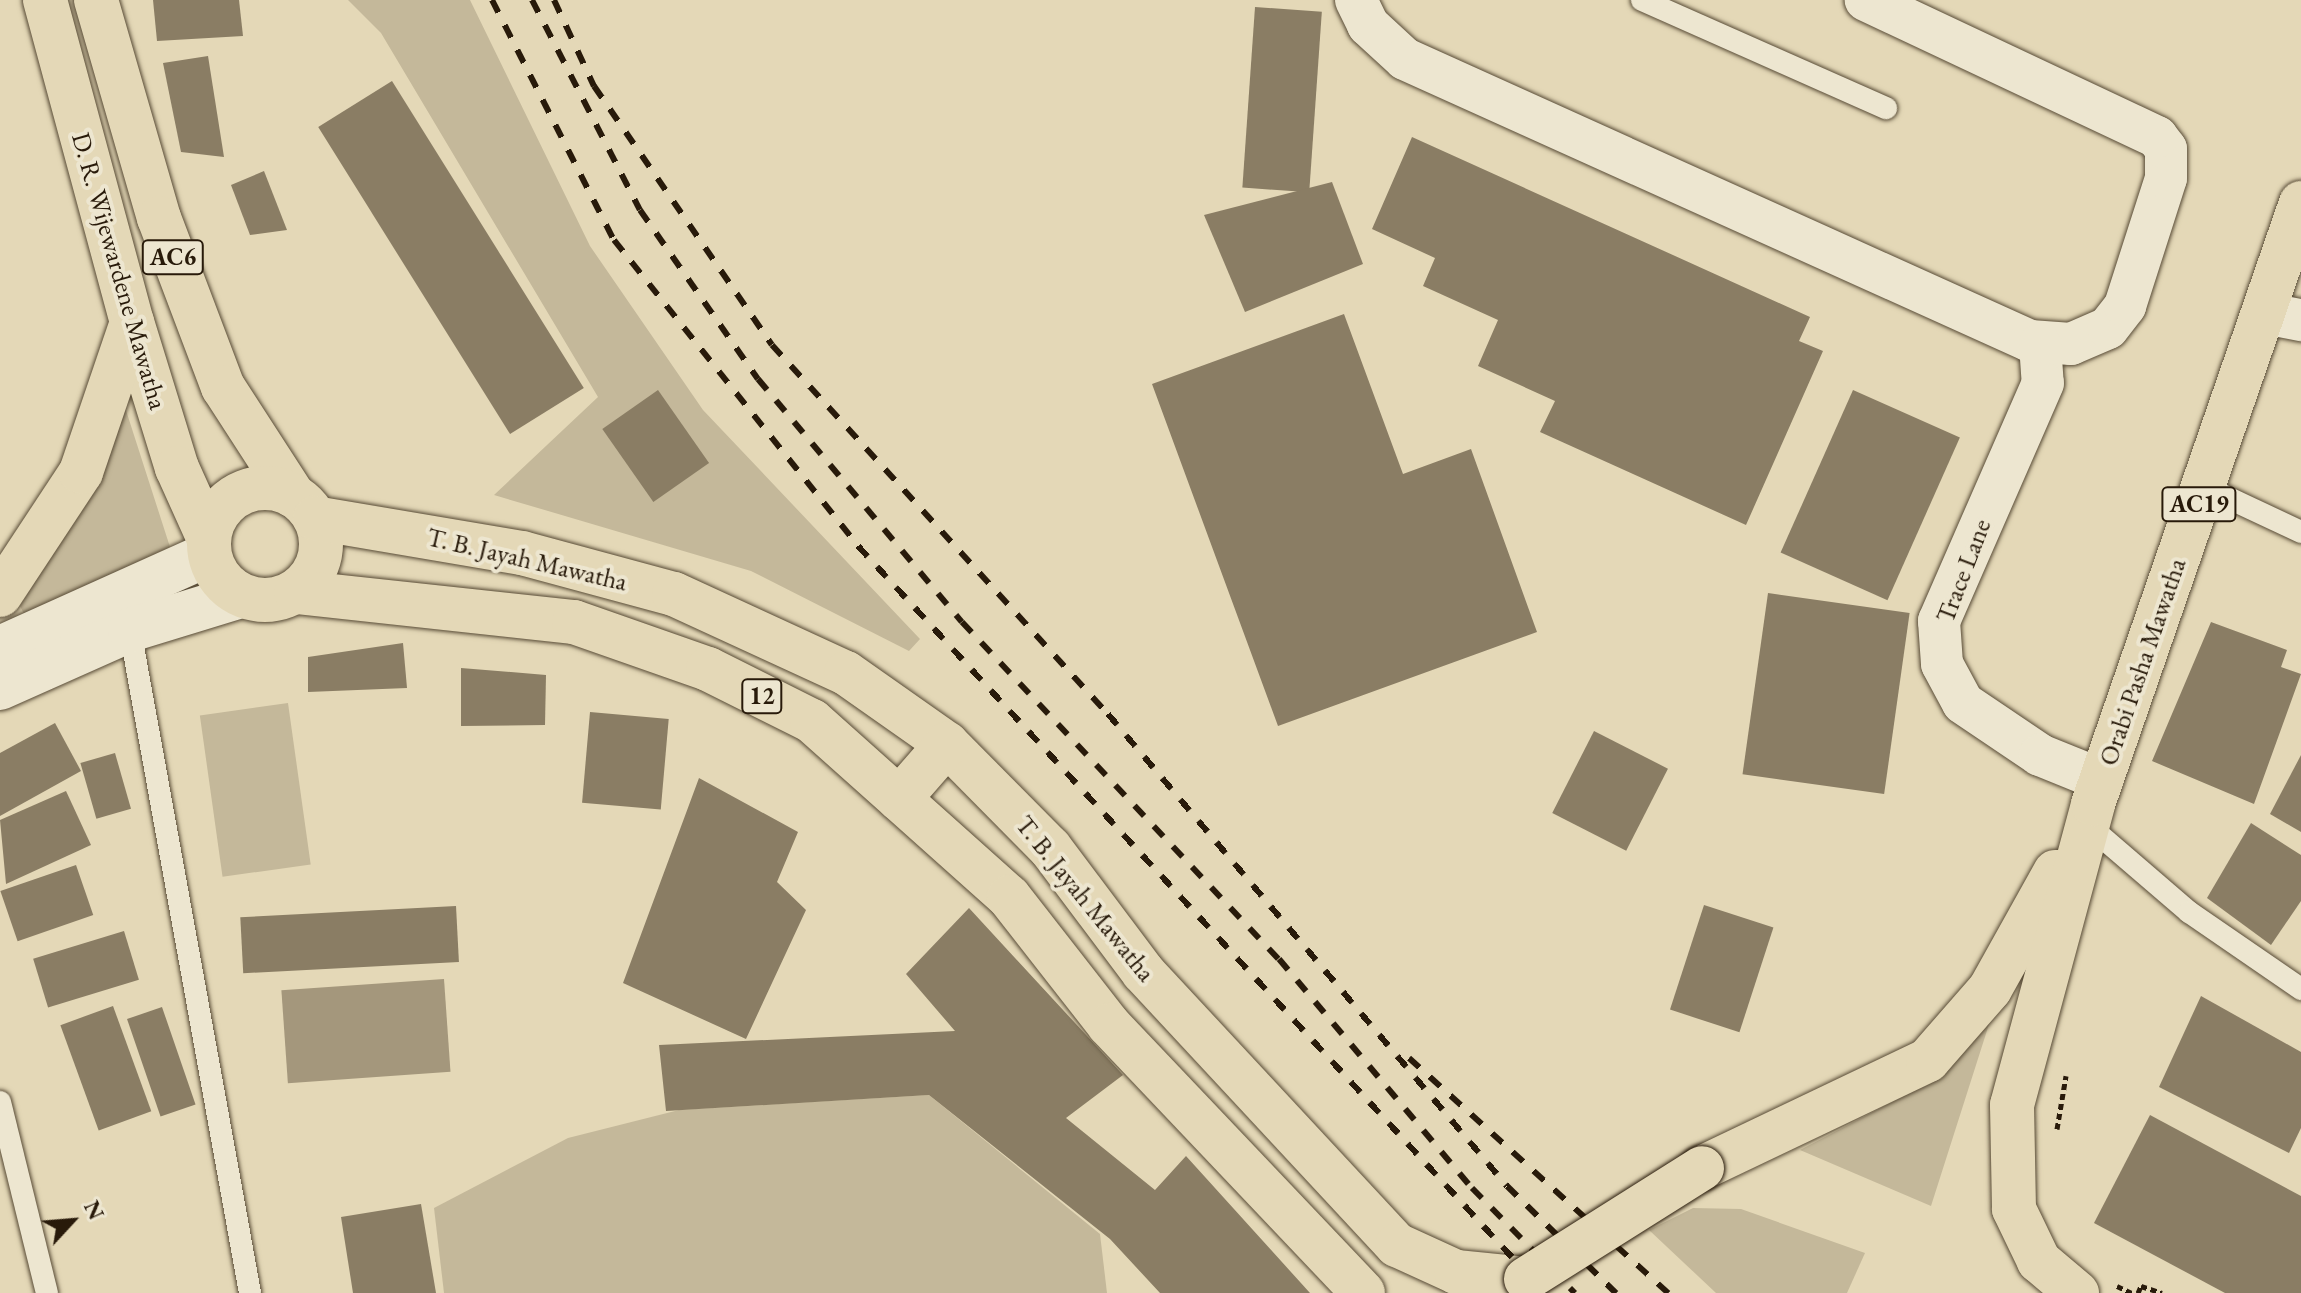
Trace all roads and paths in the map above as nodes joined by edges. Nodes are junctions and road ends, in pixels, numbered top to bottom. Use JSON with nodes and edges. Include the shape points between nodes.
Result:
{"nodes":[{"id":1,"x":45,"y":0,"type":"edge"},
{"id":2,"x":96,"y":0,"type":"edge"},
{"id":3,"x":1356,"y":0,"type":"edge"},
{"id":4,"x":1642,"y":0,"type":"edge"},
{"id":5,"x":1866,"y":0,"type":"edge"},
{"id":6,"x":1886,"y":108,"type":"dead end"},
{"id":7,"x":2301,"y":203,"type":"edge"},
{"id":8,"x":2282,"y":316,"type":"edge"},
{"id":9,"x":132,"y":322,"type":"junction"},
{"id":10,"x":2042,"y":364,"type":"junction"},
{"id":11,"x":2205,"y":487,"type":"junction"},
{"id":12,"x":304,"y":507,"type":"junction"},
{"id":13,"x":2301,"y":532,"type":"edge"},
{"id":14,"x":208,"y":545,"type":"junction"},
{"id":15,"x":296,"y":592,"type":"junction"},
{"id":16,"x":0,"y":595,"type":"edge"},
{"id":17,"x":241,"y":596,"type":"junction"},
{"id":18,"x":130,"y":630,"type":"junction"},
{"id":19,"x":0,"y":648,"type":"edge"},
{"id":20,"x":0,"y":688,"type":"edge"},
{"id":21,"x":947,"y":744,"type":"junction"},
{"id":22,"x":899,"y":799,"type":"junction"},
{"id":23,"x":2095,"y":803,"type":"junction"},
{"id":24,"x":2301,"y":989,"type":"edge"},
{"id":25,"x":2069,"y":1063,"type":"dead end"},
{"id":26,"x":0,"y":1102,"type":"edge"},
{"id":27,"x":2056,"y":1140,"type":"dead end"},
{"id":28,"x":1524,"y":1286,"type":"edge"},
{"id":29,"x":2092,"y":1287,"type":"edge"},
{"id":30,"x":47,"y":1293,"type":"edge"},
{"id":31,"x":250,"y":1293,"type":"edge"},
{"id":32,"x":1363,"y":1293,"type":"edge"},
{"id":33,"x":2135,"y":1293,"type":"edge"},
{"id":34,"x":2162,"y":1293,"type":"edge"}],
"edges":[{"from":1,"to":9,"type":"main road","name":"D. R. Wijewardene Mawatha","number":"AC6"},
{"from":2,"to":12,"type":"main road","name":"D. R. Wijewardene Mawatha","number":"AC6","via":[[159,218],[217,372]]},
{"from":3,"to":10,"type":"street","via":[[1368,25],[1405,59]]},
{"from":4,"to":6,"type":"lane"},
{"from":5,"to":10,"type":"street","via":[[2144,127],[2166,149],[2166,178],[2125,306],[2087,339]]},
{"from":7,"to":8,"type":"main road","name":"Orabi Pasha Mawatha","number":"AC19"},
{"from":8,"to":11,"type":"main road","name":"Orabi Pasha Mawatha","number":"AC19"},
{"from":9,"to":14,"type":"main road","name":"D. R. Wijewardene Mawatha","number":"AC6","via":[[177,468]]},
{"from":9,"to":16,"type":"main road","via":[[81,472]]},
{"from":10,"to":23,"type":"street","name":"Trace Lane","via":[[1939,621],[1942,664],[1963,703],[2040,755]]},
{"from":11,"to":13,"type":"lane"},
{"from":11,"to":23,"type":"main road","name":"Orabi Pasha Mawatha","number":"AC19"},
{"from":12,"to":14,"type":"main road","via":[[272,488],[240,494],[216,515]]},
{"from":12,"to":15,"type":"main road","via":[[320,559]]},
{"from":12,"to":21,"type":"main road","name":"T. B. Jayah Mawatha","via":[[522,553],[674,594],[846,673]]},
{"from":14,"to":17,"type":"main road","via":[[220,579]]},
{"from":14,"to":19,"type":"main road"},
{"from":15,"to":17,"type":"main road","via":[[269,601]]},
{"from":15,"to":22,"type":"main road","name":"T. B. Jayah Mawatha","number":"12","via":[[574,622],[708,669],[812,721]]},
{"from":17,"to":18,"type":"main road"},
{"from":18,"to":20,"type":"main road"},
{"from":18,"to":31,"type":"lane"},
{"from":21,"to":22,"type":"main road"},
{"from":21,"to":28,"type":"main road","name":"T. B. Jayah Mawatha","via":[[1050,848],[1143,972],[1397,1245],[1456,1272]]},
{"from":22,"to":32,"type":"main road","name":"T. B. Jayah Mawatha","number":"12","via":[[1009,897],[1109,1025]]},
{"from":23,"to":24,"type":"lane","via":[[2189,912]]},
{"from":23,"to":28,"type":"main road","bridge":true,"via":[[1990,989],[1928,1060],[1702,1168]]},
{"from":23,"to":29,"type":"main road","via":[[2012,1105],[2014,1209],[2039,1261]]},
{"from":25,"to":27,"type":"path"},
{"from":26,"to":30,"type":"lane"},
{"from":29,"to":33,"type":"path"},
{"from":33,"to":34,"type":"path","via":[[2141,1286]]}]}
